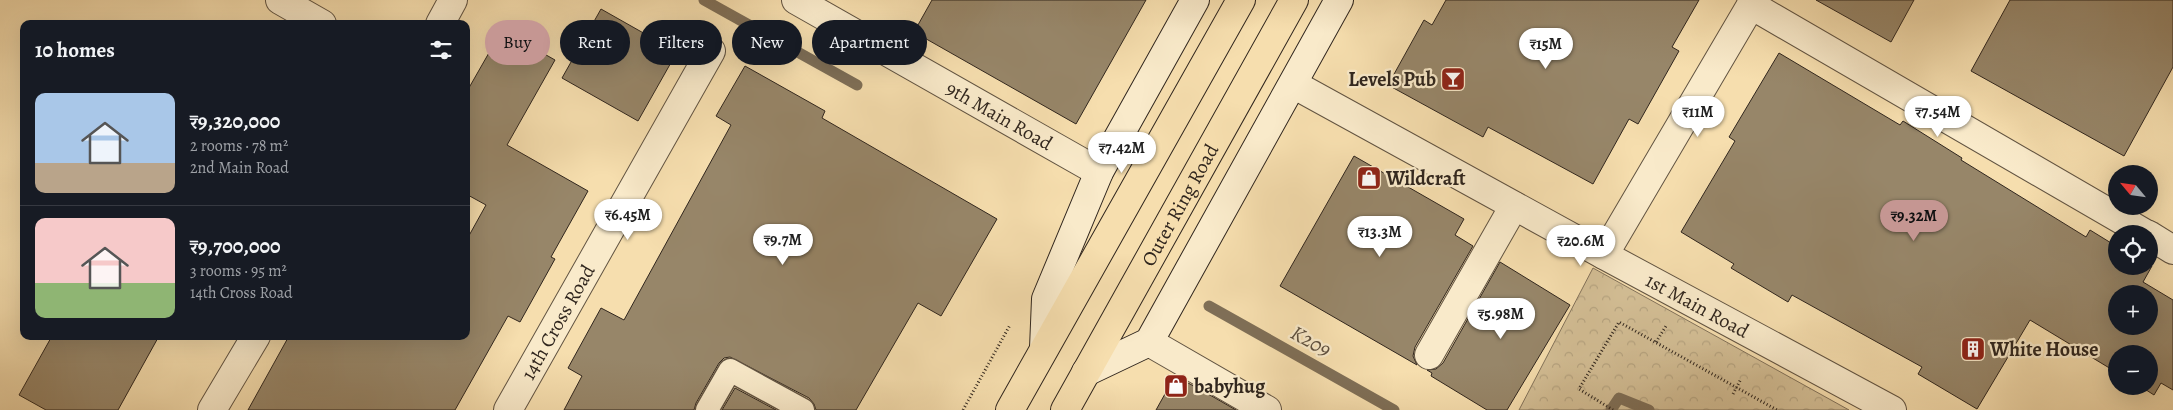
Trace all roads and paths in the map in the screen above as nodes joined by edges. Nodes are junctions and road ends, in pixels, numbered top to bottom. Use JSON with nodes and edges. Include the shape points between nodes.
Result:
{"nodes":[{"id":1,"x":280,"y":0,"type":"edge"},
{"id":2,"x":453,"y":0,"type":"edge"},
{"id":3,"x":796,"y":0,"type":"edge"},
{"id":4,"x":1195,"y":0,"type":"edge"},
{"id":5,"x":1241,"y":0,"type":"edge"},
{"id":6,"x":1294,"y":0,"type":"edge"},
{"id":7,"x":1339,"y":0,"type":"edge"},
{"id":8,"x":1753,"y":3,"type":"edge"},
{"id":9,"x":315,"y":20,"type":"edge"},
{"id":10,"x":442,"y":20,"type":"edge"},
{"id":11,"x":703,"y":65,"type":"edge"},
{"id":12,"x":1292,"y":84,"type":"junction"},
{"id":13,"x":1099,"y":172,"type":"junction"},
{"id":14,"x":1514,"y":206,"type":"junction"},
{"id":15,"x":2130,"y":225,"type":"edge"},
{"id":16,"x":2158,"y":241,"type":"edge"},
{"id":17,"x":2173,"y":250,"type":"edge"},
{"id":18,"x":1604,"y":255,"type":"junction"},
{"id":19,"x":254,"y":340,"type":"edge"},
{"id":20,"x":1149,"y":342,"type":"junction"},
{"id":21,"x":1044,"y":348,"type":"junction"},
{"id":22,"x":1429,"y":355,"type":"dead end"},
{"id":23,"x":1086,"y":372,"type":"junction"},
{"id":24,"x":1741,"y":379,"type":"dead end"},
{"id":25,"x":1737,"y":388,"type":"junction"},
{"id":26,"x":1733,"y":394,"type":"dead end"},
{"id":27,"x":212,"y":410,"type":"edge"},
{"id":28,"x":508,"y":410,"type":"edge"},
{"id":29,"x":707,"y":410,"type":"edge"},
{"id":30,"x":803,"y":410,"type":"edge"},
{"id":31,"x":1010,"y":410,"type":"edge"},
{"id":32,"x":1065,"y":410,"type":"edge"},
{"id":33,"x":1267,"y":410,"type":"edge"},
{"id":34,"x":1613,"y":410,"type":"edge"},
{"id":35,"x":1777,"y":410,"type":"edge"},
{"id":36,"x":1892,"y":410,"type":"edge"}],
"edges":[{"from":1,"to":9,"type":"street"},
{"from":2,"to":10,"type":"street"},
{"from":3,"to":13,"type":"street","name":"9th Main Road"},
{"from":4,"to":13,"type":"street"},
{"from":5,"to":21,"type":"highway"},
{"from":6,"to":23,"type":"highway","name":"Outer Ring Road"},
{"from":7,"to":12,"type":"street"},
{"from":8,"to":15,"type":"street"},
{"from":8,"to":18,"type":"street"},
{"from":11,"to":28,"type":"street","name":"14th Cross Road"},
{"from":12,"to":14,"type":"street","name":"1st Main Road"},
{"from":12,"to":20,"type":"street"},
{"from":13,"to":21,"type":"street","via":[[1046,299]]},
{"from":14,"to":18,"type":"street","name":"1st Main Road"},
{"from":14,"to":22,"type":"street"},
{"from":16,"to":17,"type":"street"},
{"from":18,"to":36,"type":"street","name":"1st Main Road"},
{"from":19,"to":27,"type":"street"},
{"from":20,"to":23,"type":"street"},
{"from":20,"to":33,"type":"street"},
{"from":21,"to":31,"type":"highway"},
{"from":23,"to":32,"type":"highway","name":"Outer Ring Road"},
{"from":24,"to":25,"type":"path"},
{"from":25,"to":26,"type":"path"},
{"from":25,"to":34,"type":"path","via":[[1619,322],[1579,389]]},
{"from":25,"to":35,"type":"path"},
{"from":29,"to":30,"type":"lane","via":[[730,370]]}]}
